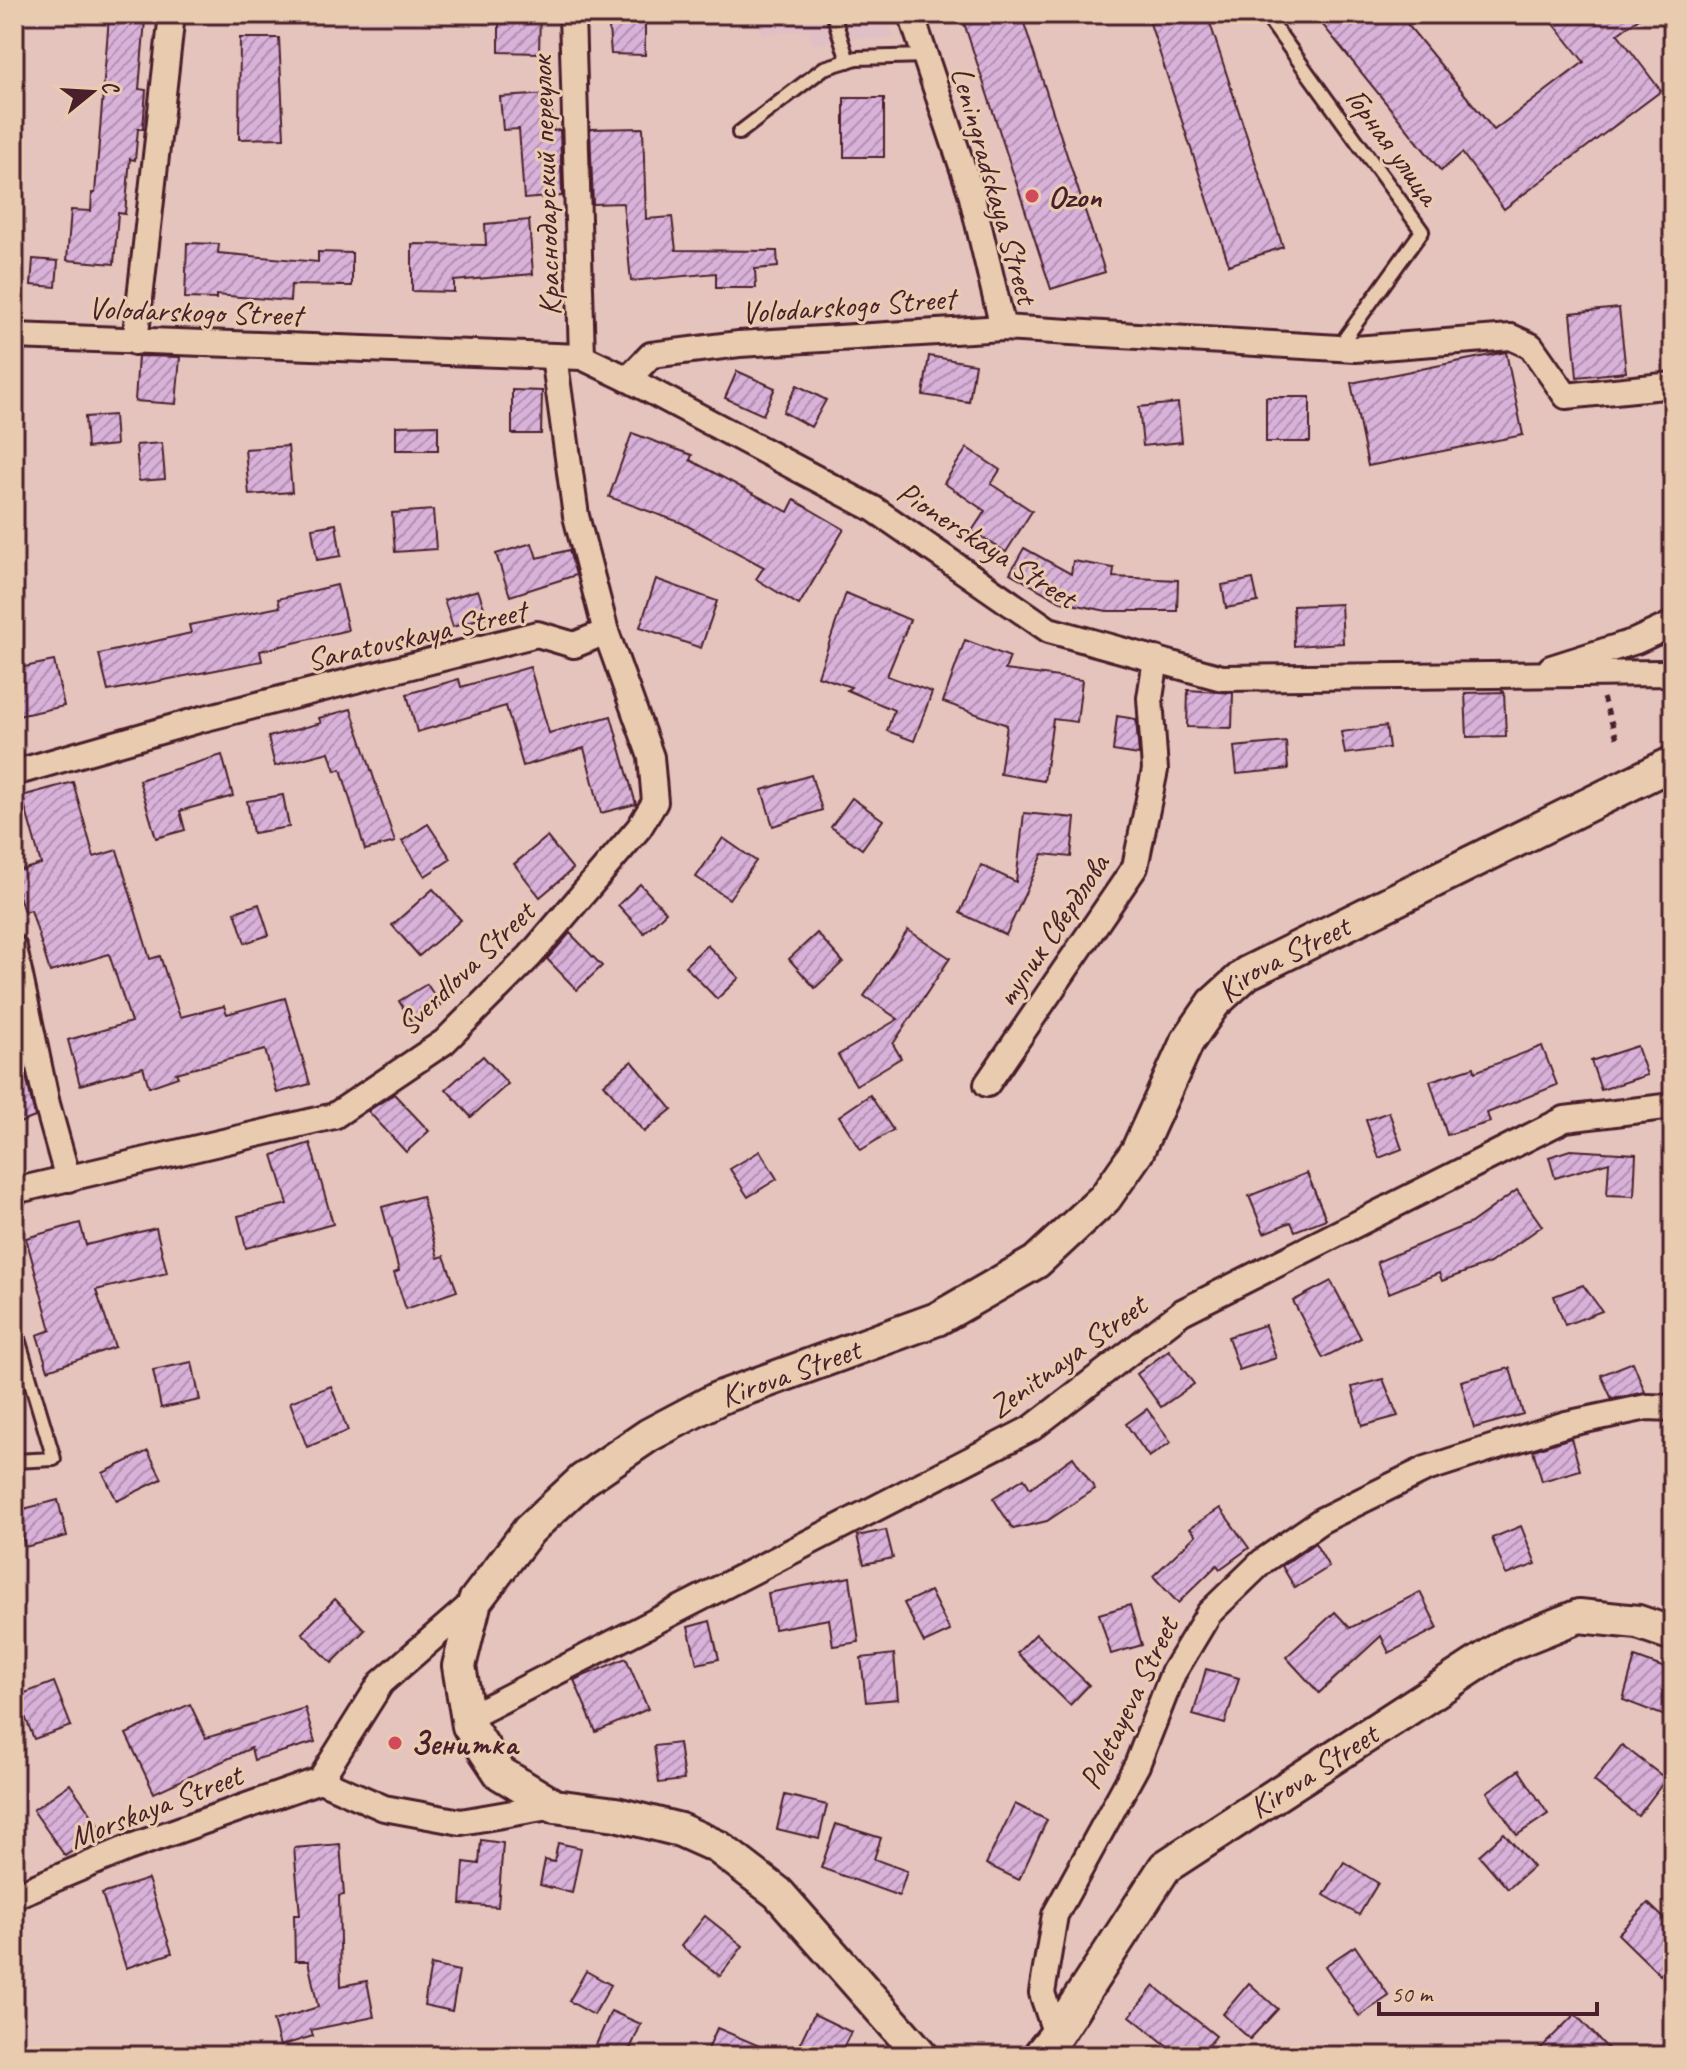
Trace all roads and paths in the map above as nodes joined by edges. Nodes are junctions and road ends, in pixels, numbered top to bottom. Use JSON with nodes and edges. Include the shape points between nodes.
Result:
{"nodes":[{"id":1,"x":172,"y":14,"type":"edge"},
{"id":2,"x":572,"y":14,"type":"edge"},
{"id":3,"x":833,"y":14,"type":"edge"},
{"id":4,"x":911,"y":14,"type":"edge"},
{"id":5,"x":1265,"y":14,"type":"edge"},
{"id":6,"x":925,"y":56,"type":"junction"},
{"id":7,"x":848,"y":61,"type":"junction"},
{"id":8,"x":739,"y":133,"type":"dead end"},
{"id":9,"x":1003,"y":328,"type":"junction"},
{"id":10,"x":14,"y":336,"type":"edge"},
{"id":11,"x":135,"y":342,"type":"junction"},
{"id":12,"x":1338,"y":348,"type":"junction"},
{"id":13,"x":554,"y":356,"type":"junction"},
{"id":14,"x":582,"y":357,"type":"junction"},
{"id":15,"x":628,"y":379,"type":"junction"},
{"id":16,"x":1673,"y":385,"type":"edge"},
{"id":17,"x":1673,"y":624,"type":"edge"},
{"id":18,"x":606,"y":632,"type":"junction"},
{"id":19,"x":1156,"y":659,"type":"junction"},
{"id":20,"x":1594,"y":675,"type":"junction"},
{"id":21,"x":1525,"y":676,"type":"junction"},
{"id":22,"x":1673,"y":676,"type":"edge"},
{"id":23,"x":1617,"y":738,"type":"dead end"},
{"id":24,"x":1673,"y":763,"type":"edge"},
{"id":25,"x":14,"y":773,"type":"edge"},
{"id":26,"x":14,"y":948,"type":"edge"},
{"id":27,"x":987,"y":1084,"type":"dead end"},
{"id":28,"x":1673,"y":1106,"type":"edge"},
{"id":29,"x":68,"y":1179,"type":"junction"},
{"id":30,"x":14,"y":1191,"type":"edge"},
{"id":31,"x":14,"y":1325,"type":"edge"},
{"id":32,"x":1673,"y":1408,"type":"edge"},
{"id":33,"x":14,"y":1461,"type":"edge"},
{"id":34,"x":475,"y":1601,"type":"junction"},
{"id":35,"x":1673,"y":1634,"type":"edge"},
{"id":36,"x":467,"y":1718,"type":"junction"},
{"id":37,"x":320,"y":1780,"type":"junction"},
{"id":38,"x":554,"y":1806,"type":"junction"},
{"id":39,"x":14,"y":1896,"type":"edge"},
{"id":40,"x":1047,"y":2046,"type":"edge"},
{"id":41,"x":922,"y":2056,"type":"edge"}],
"edges":[{"from":1,"to":11,"type":"street"},
{"from":2,"to":14,"type":"street","name":"Краснодарский переулок"},
{"from":3,"to":7,"type":"lane"},
{"from":4,"to":6,"type":"street","name":"Leningradskaya Street"},
{"from":5,"to":12,"type":"lane","name":"Горная улица","via":[[1422,231]]},
{"from":6,"to":7,"type":"lane"},
{"from":6,"to":9,"type":"street","name":"Leningradskaya Street","via":[[971,193]]},
{"from":7,"to":8,"type":"lane","via":[[824,68]]},
{"from":9,"to":12,"type":"street","name":"Volodarskogo Street"},
{"from":9,"to":15,"type":"street","name":"Volodarskogo Street","via":[[739,344],[651,355]]},
{"from":10,"to":11,"type":"street","name":"Volodarskogo Street"},
{"from":11,"to":13,"type":"street","name":"Volodarskogo Street"},
{"from":12,"to":16,"type":"street","name":"Volodarskogo Street","via":[[1511,337],[1531,346],[1566,396]]},
{"from":13,"to":14,"type":"street","name":"Volodarskogo Street"},
{"from":13,"to":18,"type":"street","via":[[576,516]]},
{"from":14,"to":15,"type":"street","name":"Volodarskogo Street"},
{"from":15,"to":19,"type":"street","name":"Pionerskaya Street","via":[[874,509],[1049,630]]},
{"from":17,"to":21,"type":"street"},
{"from":18,"to":25,"type":"street","name":"Saratovskaya Street","via":[[574,645],[537,634]]},
{"from":18,"to":29,"type":"street","name":"Sverdlova Street","via":[[651,757],[655,802],[530,956],[444,1042],[334,1116]]},
{"from":19,"to":21,"type":"street","name":"Pionerskaya Street","via":[[1222,678]]},
{"from":19,"to":27,"type":"street","name":"тупик Свердлова","via":[[1150,698],[1155,770],[1135,867]]},
{"from":20,"to":21,"type":"street","name":"Pionerskaya Street"},
{"from":20,"to":22,"type":"street","name":"Pionerskaya Street"},
{"from":20,"to":23,"type":"path"},
{"from":24,"to":34,"type":"main road","name":"Kirova Street","via":[[1247,973],[1214,1003],[1187,1042],[1137,1152],[1105,1198],[1036,1262],[937,1319],[719,1398],[649,1435],[583,1480],[529,1530]]},
{"from":26,"to":29,"type":"street"},
{"from":28,"to":36,"type":"street","name":"Zenitnaya Street","via":[[1565,1119],[1196,1305],[1032,1428]]},
{"from":29,"to":30,"type":"street","name":"Sverdlova Street"},
{"from":31,"to":33,"type":"lane","via":[[54,1459]]},
{"from":32,"to":40,"type":"street","name":"Poletayeva Street","via":[[1647,1407],[1566,1424],[1426,1469],[1322,1520],[1263,1561],[1209,1613],[1173,1673],[1137,1765],[1055,1915],[1042,1993]]},
{"from":34,"to":36,"type":"main road","name":"Kirova Street","via":[[459,1666]]},
{"from":34,"to":37,"type":"street","via":[[381,1683]]},
{"from":35,"to":40,"type":"main road","name":"Kirova Street","via":[[1638,1622],[1579,1616],[1506,1645],[1165,1867]]},
{"from":36,"to":38,"type":"main road","name":"Kirova Street","via":[[500,1773]]},
{"from":37,"to":38,"type":"street","via":[[384,1808],[461,1822]]},
{"from":37,"to":39,"type":"street","name":"Morskaya Street","via":[[128,1848]]},
{"from":38,"to":41,"type":"main road","name":"Kirova Street","via":[[616,1814],[680,1830],[718,1847],[778,1893]]}]}
